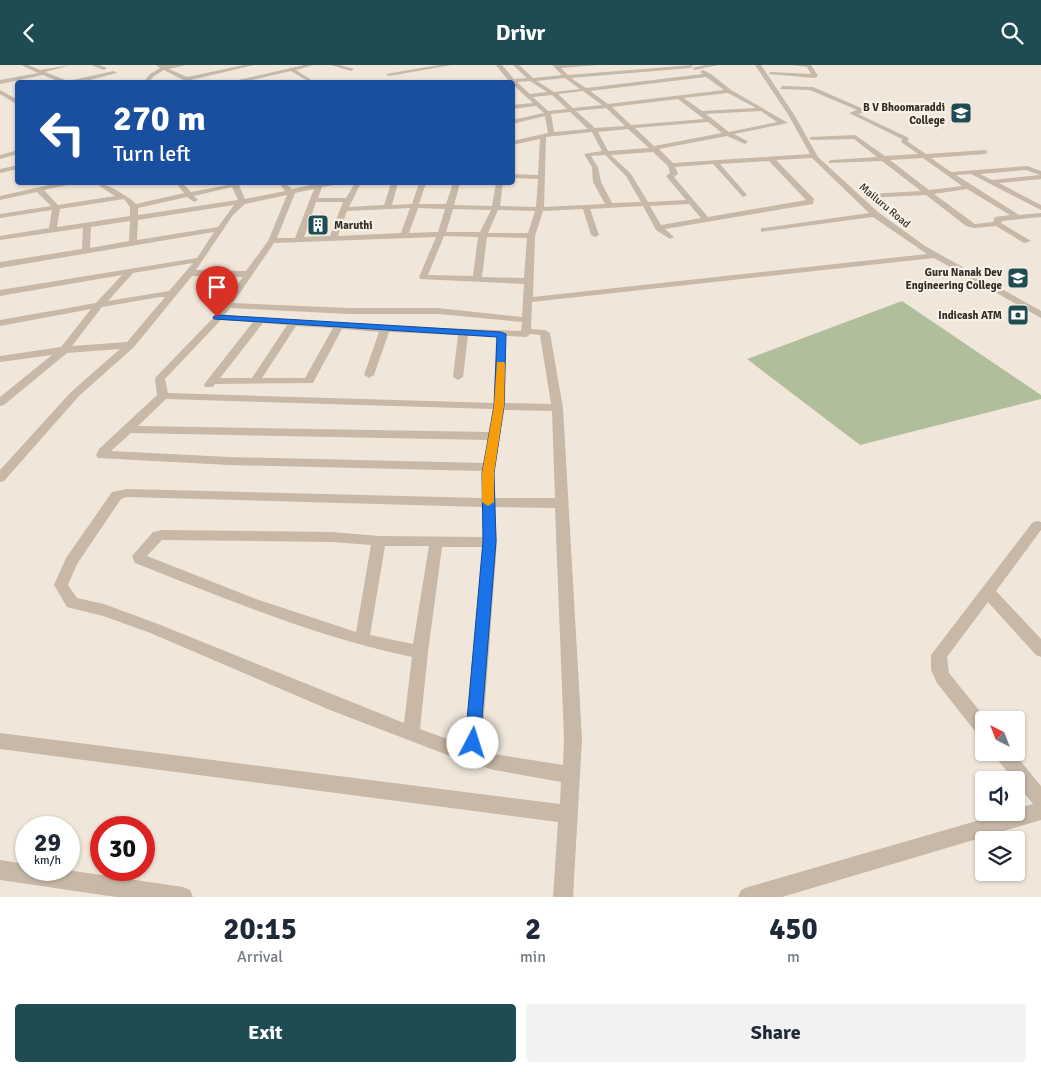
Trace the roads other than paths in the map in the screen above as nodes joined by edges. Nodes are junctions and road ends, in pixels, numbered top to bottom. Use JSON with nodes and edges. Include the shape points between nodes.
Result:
{"nodes":[{"id":1,"x":68,"y":65,"type":"edge"},
{"id":2,"x":94,"y":65,"type":"edge"},
{"id":3,"x":183,"y":65,"type":"edge"},
{"id":4,"x":221,"y":65,"type":"edge"},
{"id":5,"x":227,"y":65,"type":"edge"},
{"id":6,"x":251,"y":65,"type":"edge"},
{"id":7,"x":311,"y":65,"type":"edge"},
{"id":8,"x":334,"y":65,"type":"edge"},
{"id":9,"x":449,"y":65,"type":"edge"},
{"id":10,"x":499,"y":65,"type":"edge"},
{"id":11,"x":516,"y":65,"type":"edge"},
{"id":12,"x":596,"y":65,"type":"edge"},
{"id":13,"x":651,"y":65,"type":"edge"},
{"id":14,"x":715,"y":65,"type":"edge"},
{"id":15,"x":758,"y":65,"type":"edge"},
{"id":16,"x":766,"y":65,"type":"edge"},
{"id":17,"x":794,"y":65,"type":"edge"},
{"id":18,"x":808,"y":65,"type":"edge"},
{"id":19,"x":557,"y":66,"type":"edge"},
{"id":20,"x":23,"y":67,"type":"edge"},
{"id":21,"x":162,"y":67,"type":"edge"},
{"id":22,"x":638,"y":67,"type":"edge"},
{"id":23,"x":691,"y":67,"type":"edge"},
{"id":24,"x":104,"y":69,"type":"dead end"},
{"id":25,"x":203,"y":69,"type":"dead end"},
{"id":26,"x":234,"y":69,"type":"junction"},
{"id":27,"x":292,"y":69,"type":"junction"},
{"id":28,"x":351,"y":69,"type":"dead end"},
{"id":29,"x":42,"y":72,"type":"junction"},
{"id":30,"x":185,"y":72,"type":"dead end"},
{"id":31,"x":114,"y":73,"type":"dead end"},
{"id":32,"x":176,"y":74,"type":"junction"},
{"id":33,"x":211,"y":74,"type":"junction"},
{"id":34,"x":389,"y":74,"type":"dead end"},
{"id":35,"x":771,"y":74,"type":"junction"},
{"id":36,"x":709,"y":75,"type":"junction"},
{"id":37,"x":256,"y":77,"type":"junction"},
{"id":38,"x":567,"y":77,"type":"junction"},
{"id":39,"x":19,"y":78,"type":"junction"},
{"id":40,"x":188,"y":79,"type":"joint"},
{"id":41,"x":23,"y":80,"type":"edge"},
{"id":42,"x":61,"y":80,"type":"edge"},
{"id":43,"x":82,"y":80,"type":"edge"},
{"id":44,"x":148,"y":80,"type":"edge"},
{"id":45,"x":228,"y":80,"type":"edge"},
{"id":46,"x":242,"y":80,"type":"edge"},
{"id":47,"x":264,"y":80,"type":"edge"},
{"id":48,"x":311,"y":80,"type":"edge"},
{"id":49,"x":512,"y":80,"type":"edge"},
{"id":50,"x":532,"y":80,"type":"junction"},
{"id":51,"x":515,"y":81,"type":"edge"},
{"id":52,"x":659,"y":81,"type":"junction"},
{"id":53,"x":0,"y":82,"type":"edge"},
{"id":54,"x":515,"y":83,"type":"edge"},
{"id":55,"x":666,"y":87,"type":"dead end"},
{"id":56,"x":782,"y":88,"type":"junction"},
{"id":57,"x":586,"y":90,"type":"junction"},
{"id":58,"x":729,"y":91,"type":"junction"},
{"id":59,"x":672,"y":92,"type":"dead end"},
{"id":60,"x":15,"y":93,"type":"edge"},
{"id":61,"x":1,"y":94,"type":"edge"},
{"id":62,"x":554,"y":94,"type":"junction"},
{"id":63,"x":530,"y":96,"type":"junction"},
{"id":64,"x":679,"y":97,"type":"junction"},
{"id":65,"x":742,"y":98,"type":"junction"},
{"id":66,"x":724,"y":99,"type":"dead end"},
{"id":67,"x":15,"y":101,"type":"edge"},
{"id":68,"x":707,"y":101,"type":"dead end"},
{"id":69,"x":689,"y":103,"type":"junction"},
{"id":70,"x":539,"y":104,"type":"junction"},
{"id":71,"x":606,"y":105,"type":"junction"},
{"id":72,"x":515,"y":107,"type":"edge"},
{"id":73,"x":569,"y":109,"type":"junction"},
{"id":74,"x":763,"y":109,"type":"junction"},
{"id":75,"x":548,"y":113,"type":"junction"},
{"id":76,"x":702,"y":113,"type":"junction"},
{"id":77,"x":710,"y":120,"type":"junction"},
{"id":78,"x":515,"y":121,"type":"edge"},
{"id":79,"x":782,"y":123,"type":"junction"},
{"id":80,"x":795,"y":123,"type":"junction"},
{"id":81,"x":631,"y":128,"type":"junction"},
{"id":82,"x":594,"y":131,"type":"junction"},
{"id":83,"x":728,"y":134,"type":"junction"},
{"id":84,"x":547,"y":135,"type":"junction"},
{"id":85,"x":812,"y":138,"type":"junction"},
{"id":86,"x":745,"y":141,"type":"dead end"},
{"id":87,"x":515,"y":142,"type":"edge"},
{"id":88,"x":655,"y":149,"type":"junction"},
{"id":89,"x":15,"y":153,"type":"edge"},
{"id":90,"x":606,"y":153,"type":"junction"},
{"id":91,"x":985,"y":153,"type":"dead end"},
{"id":92,"x":0,"y":157,"type":"edge"},
{"id":93,"x":770,"y":157,"type":"junction"},
{"id":94,"x":814,"y":157,"type":"junction"},
{"id":95,"x":924,"y":157,"type":"junction"},
{"id":96,"x":883,"y":159,"type":"junction"},
{"id":97,"x":714,"y":161,"type":"junction"},
{"id":98,"x":831,"y":162,"type":"junction"},
{"id":99,"x":670,"y":165,"type":"junction"},
{"id":100,"x":15,"y":168,"type":"edge"},
{"id":101,"x":0,"y":171,"type":"edge"},
{"id":102,"x":972,"y":172,"type":"junction"},
{"id":103,"x":1041,"y":173,"type":"edge"},
{"id":104,"x":948,"y":174,"type":"junction"},
{"id":105,"x":15,"y":176,"type":"edge"},
{"id":106,"x":515,"y":177,"type":"edge"},
{"id":107,"x":540,"y":177,"type":"junction"},
{"id":108,"x":1041,"y":177,"type":"edge"},
{"id":109,"x":0,"y":179,"type":"edge"},
{"id":110,"x":992,"y":183,"type":"junction"},
{"id":111,"x":57,"y":185,"type":"edge"},
{"id":112,"x":102,"y":185,"type":"edge"},
{"id":113,"x":181,"y":185,"type":"edge"},
{"id":114,"x":228,"y":185,"type":"edge"},
{"id":115,"x":237,"y":185,"type":"edge"},
{"id":116,"x":284,"y":185,"type":"edge"},
{"id":117,"x":319,"y":185,"type":"joint"},
{"id":118,"x":357,"y":185,"type":"edge"},
{"id":119,"x":393,"y":185,"type":"edge"},
{"id":120,"x":422,"y":185,"type":"edge"},
{"id":121,"x":456,"y":185,"type":"edge"},
{"id":122,"x":500,"y":185,"type":"edge"},
{"id":123,"x":968,"y":187,"type":"junction"},
{"id":124,"x":39,"y":189,"type":"junction"},
{"id":125,"x":291,"y":193,"type":"junction"},
{"id":126,"x":925,"y":193,"type":"junction"},
{"id":127,"x":191,"y":195,"type":"junction"},
{"id":128,"x":743,"y":195,"type":"dead end"},
{"id":129,"x":868,"y":196,"type":"junction"},
{"id":130,"x":0,"y":197,"type":"edge"},
{"id":131,"x":124,"y":197,"type":"junction"},
{"id":132,"x":313,"y":200,"type":"junction"},
{"id":133,"x":348,"y":200,"type":"junction"},
{"id":134,"x":242,"y":202,"type":"junction"},
{"id":135,"x":691,"y":202,"type":"junction"},
{"id":136,"x":648,"y":205,"type":"junction"},
{"id":137,"x":388,"y":206,"type":"junction"},
{"id":138,"x":414,"y":206,"type":"junction"},
{"id":139,"x":610,"y":206,"type":"junction"},
{"id":140,"x":56,"y":207,"type":"junction"},
{"id":141,"x":134,"y":207,"type":"junction"},
{"id":142,"x":449,"y":207,"type":"junction"},
{"id":143,"x":496,"y":207,"type":"junction"},
{"id":144,"x":586,"y":207,"type":"junction"},
{"id":145,"x":198,"y":208,"type":"junction"},
{"id":146,"x":1041,"y":208,"type":"edge"},
{"id":147,"x":345,"y":209,"type":"junction"},
{"id":148,"x":540,"y":209,"type":"junction"},
{"id":149,"x":681,"y":213,"type":"junction"},
{"id":150,"x":875,"y":214,"type":"junction"},
{"id":151,"x":1041,"y":215,"type":"edge"},
{"id":152,"x":0,"y":216,"type":"edge"},
{"id":153,"x":1018,"y":217,"type":"junction"},
{"id":154,"x":132,"y":219,"type":"junction"},
{"id":155,"x":707,"y":221,"type":"junction"},
{"id":156,"x":997,"y":224,"type":"junction"},
{"id":157,"x":87,"y":225,"type":"junction"},
{"id":158,"x":660,"y":228,"type":"junction"},
{"id":159,"x":219,"y":229,"type":"junction"},
{"id":160,"x":53,"y":230,"type":"junction"},
{"id":161,"x":764,"y":230,"type":"dead end"},
{"id":162,"x":441,"y":234,"type":"junction"},
{"id":163,"x":483,"y":234,"type":"junction"},
{"id":164,"x":404,"y":235,"type":"junction"},
{"id":165,"x":595,"y":235,"type":"dead end"},
{"id":166,"x":531,"y":236,"type":"junction"},
{"id":167,"x":670,"y":237,"type":"dead end"},
{"id":168,"x":0,"y":238,"type":"edge"},
{"id":169,"x":333,"y":238,"type":"junction"},
{"id":170,"x":299,"y":239,"type":"junction"},
{"id":171,"x":272,"y":241,"type":"junction"},
{"id":172,"x":1027,"y":241,"type":"dead end"},
{"id":173,"x":133,"y":243,"type":"junction"},
{"id":174,"x":86,"y":250,"type":"junction"},
{"id":175,"x":934,"y":256,"type":"junction"},
{"id":176,"x":200,"y":260,"type":"junction"},
{"id":177,"x":0,"y":265,"type":"edge"},
{"id":178,"x":131,"y":270,"type":"junction"},
{"id":179,"x":190,"y":273,"type":"junction"},
{"id":180,"x":247,"y":274,"type":"junction"},
{"id":181,"x":477,"y":279,"type":"junction"},
{"id":182,"x":528,"y":281,"type":"junction"},
{"id":183,"x":0,"y":293,"type":"edge"},
{"id":184,"x":172,"y":294,"type":"junction"},
{"id":185,"x":527,"y":300,"type":"junction"},
{"id":186,"x":98,"y":305,"type":"junction"},
{"id":187,"x":227,"y":305,"type":"junction"},
{"id":188,"x":1040,"y":311,"type":"edge"},
{"id":189,"x":217,"y":317,"type":"junction"},
{"id":190,"x":260,"y":321,"type":"junction"},
{"id":191,"x":0,"y":323,"type":"edge"},
{"id":192,"x":293,"y":323,"type":"junction"},
{"id":193,"x":526,"y":325,"type":"junction"},
{"id":194,"x":339,"y":326,"type":"junction"},
{"id":195,"x":385,"y":329,"type":"junction"},
{"id":196,"x":463,"y":333,"type":"junction"},
{"id":197,"x":501,"y":334,"type":"junction"},
{"id":198,"x":130,"y":345,"type":"junction"},
{"id":199,"x":64,"y":350,"type":"junction"},
{"id":200,"x":0,"y":359,"type":"edge"},
{"id":201,"x":369,"y":375,"type":"dead end"},
{"id":202,"x":458,"y":377,"type":"dead end"},
{"id":203,"x":213,"y":381,"type":"junction"},
{"id":204,"x":255,"y":381,"type":"junction"},
{"id":205,"x":162,"y":396,"type":"junction"},
{"id":206,"x":200,"y":397,"type":"junction"},
{"id":207,"x":2,"y":400,"type":"edge"},
{"id":208,"x":499,"y":406,"type":"junction"},
{"id":209,"x":557,"y":408,"type":"junction"},
{"id":210,"x":127,"y":429,"type":"junction"},
{"id":211,"x":494,"y":436,"type":"junction"},
{"id":212,"x":489,"y":467,"type":"junction"},
{"id":213,"x":0,"y":478,"type":"edge"},
{"id":214,"x":488,"y":503,"type":"junction"},
{"id":215,"x":562,"y":503,"type":"junction"},
{"id":216,"x":1040,"y":525,"type":"edge"},
{"id":217,"x":379,"y":541,"type":"junction"},
{"id":218,"x":490,"y":541,"type":"junction"},
{"id":219,"x":436,"y":542,"type":"junction"},
{"id":220,"x":987,"y":591,"type":"junction"},
{"id":221,"x":362,"y":640,"type":"junction"},
{"id":222,"x":1041,"y":649,"type":"edge"},
{"id":223,"x":420,"y":652,"type":"junction"},
{"id":224,"x":975,"y":718,"type":"edge"},
{"id":225,"x":411,"y":734,"type":"junction"},
{"id":226,"x":0,"y":741,"type":"edge"},
{"id":227,"x":450,"y":747,"type":"junction"},
{"id":228,"x":1009,"y":761,"type":"edge"},
{"id":229,"x":571,"y":775,"type":"junction"},
{"id":230,"x":1041,"y":800,"type":"edge"},
{"id":231,"x":1041,"y":811,"type":"edge"},
{"id":232,"x":568,"y":814,"type":"junction"},
{"id":233,"x":0,"y":870,"type":"edge"},
{"id":234,"x":183,"y":897,"type":"edge"},
{"id":235,"x":563,"y":897,"type":"edge"},
{"id":236,"x":748,"y":897,"type":"edge"}],
"edges":[{"from":1,"to":29,"type":"street"},
{"from":2,"to":24,"type":"street"},
{"from":3,"to":21,"type":"street"},
{"from":4,"to":25,"type":"street"},
{"from":5,"to":26,"type":"street"},
{"from":6,"to":26,"type":"street"},
{"from":7,"to":27,"type":"street"},
{"from":8,"to":28,"type":"street"},
{"from":9,"to":34,"type":"street"},
{"from":10,"to":49,"type":"street"},
{"from":11,"to":50,"type":"street"},
{"from":12,"to":19,"type":"street"},
{"from":13,"to":22,"type":"street"},
{"from":14,"to":23,"type":"street"},
{"from":15,"to":80,"type":"street","name":"Mailuru Road"},
{"from":16,"to":35,"type":"street"},
{"from":17,"to":18,"type":"street"},
{"from":18,"to":35,"type":"street","via":[[815,76]]},
{"from":19,"to":38,"type":"street"},
{"from":20,"to":29,"type":"street"},
{"from":21,"to":32,"type":"street"},
{"from":21,"to":44,"type":"street"},
{"from":22,"to":23,"type":"street"},
{"from":22,"to":38,"type":"street"},
{"from":22,"to":52,"type":"street"},
{"from":23,"to":36,"type":"street"},
{"from":26,"to":33,"type":"street"},
{"from":26,"to":37,"type":"street"},
{"from":27,"to":37,"type":"street"},
{"from":27,"to":48,"type":"street"},
{"from":29,"to":39,"type":"street"},
{"from":29,"to":42,"type":"street"},
{"from":30,"to":32,"type":"street"},
{"from":31,"to":43,"type":"street"},
{"from":32,"to":40,"type":"street"},
{"from":33,"to":40,"type":"street"},
{"from":33,"to":45,"type":"street"},
{"from":35,"to":56,"type":"street"},
{"from":36,"to":52,"type":"street"},
{"from":36,"to":58,"type":"street"},
{"from":37,"to":46,"type":"street"},
{"from":37,"to":47,"type":"street"},
{"from":38,"to":50,"type":"street"},
{"from":38,"to":57,"type":"street"},
{"from":39,"to":41,"type":"street"},
{"from":39,"to":53,"type":"street"},
{"from":50,"to":51,"type":"street"},
{"from":50,"to":62,"type":"street"},
{"from":52,"to":55,"type":"street"},
{"from":52,"to":57,"type":"street"},
{"from":54,"to":63,"type":"street"},
{"from":56,"to":85,"type":"street"},
{"from":56,"to":95,"type":"street","via":[[811,88],[864,111],[852,113],[906,139],[902,141]]},
{"from":57,"to":62,"type":"street"},
{"from":57,"to":71,"type":"street"},
{"from":58,"to":64,"type":"street"},
{"from":58,"to":65,"type":"street"},
{"from":59,"to":64,"type":"street"},
{"from":60,"to":61,"type":"street"},
{"from":61,"to":67,"type":"street"},
{"from":62,"to":63,"type":"street"},
{"from":62,"to":73,"type":"street"},
{"from":63,"to":70,"type":"street"},
{"from":64,"to":69,"type":"street"},
{"from":64,"to":71,"type":"street"},
{"from":65,"to":66,"type":"street"},
{"from":65,"to":74,"type":"street"},
{"from":68,"to":69,"type":"street"},
{"from":69,"to":76,"type":"street"},
{"from":70,"to":72,"type":"street"},
{"from":70,"to":75,"type":"street"},
{"from":71,"to":73,"type":"street"},
{"from":71,"to":81,"type":"street"},
{"from":73,"to":75,"type":"street"},
{"from":73,"to":82,"type":"street"},
{"from":74,"to":76,"type":"street"},
{"from":74,"to":79,"type":"street"},
{"from":75,"to":78,"type":"street"},
{"from":75,"to":84,"type":"street"},
{"from":76,"to":77,"type":"street"},
{"from":77,"to":81,"type":"street"},
{"from":77,"to":83,"type":"street"},
{"from":79,"to":80,"type":"street"},
{"from":79,"to":83,"type":"street"},
{"from":80,"to":94,"type":"street","name":"Mailuru Road"},
{"from":81,"to":82,"type":"street"},
{"from":81,"to":88,"type":"street"},
{"from":82,"to":84,"type":"street"},
{"from":82,"to":90,"type":"street"},
{"from":83,"to":86,"type":"street"},
{"from":83,"to":88,"type":"street"},
{"from":84,"to":87,"type":"street"},
{"from":84,"to":107,"type":"street"},
{"from":85,"to":96,"type":"street","via":[[853,136]]},
{"from":85,"to":98,"type":"street"},
{"from":88,"to":90,"type":"street"},
{"from":88,"to":99,"type":"street"},
{"from":89,"to":92,"type":"street"},
{"from":90,"to":136,"type":"street","via":[[629,175]]},
{"from":90,"to":139,"type":"street","via":[[586,154],[596,169],[596,179]]},
{"from":91,"to":95,"type":"street"},
{"from":93,"to":94,"type":"street"},
{"from":93,"to":97,"type":"street"},
{"from":93,"to":155,"type":"street","via":[[811,201]]},
{"from":94,"to":150,"type":"street","name":"Mailuru Road"},
{"from":95,"to":96,"type":"street"},
{"from":95,"to":104,"type":"street"},
{"from":96,"to":98,"type":"street"},
{"from":96,"to":126,"type":"street"},
{"from":97,"to":99,"type":"street"},
{"from":97,"to":128,"type":"street"},
{"from":98,"to":129,"type":"street"},
{"from":99,"to":135,"type":"street","via":[[674,174],[670,176]]},
{"from":100,"to":101,"type":"street"},
{"from":102,"to":103,"type":"street","via":[[1027,168]]},
{"from":102,"to":104,"type":"street"},
{"from":102,"to":110,"type":"street"},
{"from":104,"to":123,"type":"street"},
{"from":105,"to":109,"type":"street"},
{"from":106,"to":107,"type":"street"},
{"from":107,"to":148,"type":"street"},
{"from":108,"to":110,"type":"street"},
{"from":110,"to":146,"type":"street"},
{"from":111,"to":124,"type":"street"},
{"from":112,"to":131,"type":"street"},
{"from":113,"to":127,"type":"street"},
{"from":114,"to":127,"type":"street"},
{"from":115,"to":134,"type":"street"},
{"from":116,"to":125,"type":"street"},
{"from":117,"to":125,"type":"street"},
{"from":117,"to":132,"type":"street"},
{"from":118,"to":133,"type":"street"},
{"from":119,"to":137,"type":"street"},
{"from":120,"to":138,"type":"street"},
{"from":121,"to":142,"type":"street"},
{"from":122,"to":143,"type":"street"},
{"from":123,"to":126,"type":"street"},
{"from":123,"to":153,"type":"street"},
{"from":124,"to":130,"type":"street"},
{"from":124,"to":140,"type":"street"},
{"from":125,"to":134,"type":"street"},
{"from":125,"to":171,"type":"street"},
{"from":126,"to":129,"type":"street"},
{"from":126,"to":156,"type":"street","via":[[969,224]]},
{"from":127,"to":141,"type":"street"},
{"from":127,"to":145,"type":"street"},
{"from":129,"to":188,"type":"street","via":[[931,247]]},
{"from":131,"to":140,"type":"street"},
{"from":131,"to":141,"type":"street"},
{"from":132,"to":133,"type":"street"},
{"from":132,"to":170,"type":"street"},
{"from":133,"to":147,"type":"street"},
{"from":134,"to":145,"type":"street"},
{"from":134,"to":159,"type":"street"},
{"from":135,"to":149,"type":"street"},
{"from":135,"to":155,"type":"street"},
{"from":136,"to":139,"type":"street"},
{"from":136,"to":149,"type":"street"},
{"from":136,"to":158,"type":"street"},
{"from":137,"to":138,"type":"street"},
{"from":137,"to":147,"type":"street"},
{"from":138,"to":142,"type":"street"},
{"from":138,"to":164,"type":"street"},
{"from":139,"to":144,"type":"street"},
{"from":140,"to":152,"type":"street"},
{"from":140,"to":160,"type":"street"},
{"from":141,"to":154,"type":"street"},
{"from":142,"to":143,"type":"street"},
{"from":142,"to":162,"type":"street"},
{"from":143,"to":148,"type":"street"},
{"from":143,"to":163,"type":"street"},
{"from":144,"to":148,"type":"street"},
{"from":144,"to":165,"type":"street"},
{"from":145,"to":154,"type":"street"},
{"from":147,"to":169,"type":"street"},
{"from":148,"to":166,"type":"street"},
{"from":149,"to":155,"type":"street"},
{"from":149,"to":158,"type":"street"},
{"from":150,"to":161,"type":"street"},
{"from":150,"to":175,"type":"street","name":"Mailuru Road"},
{"from":151,"to":153,"type":"street"},
{"from":153,"to":156,"type":"street","via":[[997,219]]},
{"from":154,"to":157,"type":"street"},
{"from":154,"to":173,"type":"street"},
{"from":156,"to":172,"type":"street"},
{"from":157,"to":160,"type":"street"},
{"from":157,"to":174,"type":"street"},
{"from":158,"to":167,"type":"street"},
{"from":159,"to":173,"type":"street"},
{"from":159,"to":176,"type":"street"},
{"from":160,"to":168,"type":"street"},
{"from":162,"to":163,"type":"street"},
{"from":162,"to":164,"type":"street"},
{"from":162,"to":181,"type":"street","via":[[423,277]]},
{"from":163,"to":166,"type":"street"},
{"from":163,"to":181,"type":"street"},
{"from":164,"to":169,"type":"street"},
{"from":166,"to":182,"type":"street"},
{"from":169,"to":170,"type":"street"},
{"from":170,"to":171,"type":"street"},
{"from":171,"to":180,"type":"street"},
{"from":173,"to":174,"type":"street"},
{"from":174,"to":177,"type":"street"},
{"from":175,"to":185,"type":"street"},
{"from":175,"to":188,"type":"street","name":"Mailuru Road"},
{"from":176,"to":178,"type":"street"},
{"from":176,"to":179,"type":"street"},
{"from":178,"to":183,"type":"street"},
{"from":178,"to":186,"type":"street"},
{"from":179,"to":180,"type":"street"},
{"from":179,"to":184,"type":"street"},
{"from":180,"to":187,"type":"street"},
{"from":181,"to":182,"type":"street"},
{"from":182,"to":185,"type":"street"},
{"from":184,"to":186,"type":"street"},
{"from":184,"to":198,"type":"street"},
{"from":185,"to":193,"type":"street"},
{"from":186,"to":191,"type":"street"},
{"from":186,"to":199,"type":"street"},
{"from":187,"to":189,"type":"street"},
{"from":187,"to":193,"type":"street","via":[[349,311],[438,311]]},
{"from":189,"to":190,"type":"street"},
{"from":189,"to":205,"type":"street","via":[[160,379]]},
{"from":190,"to":192,"type":"street"},
{"from":190,"to":203,"type":"street"},
{"from":192,"to":194,"type":"street"},
{"from":192,"to":204,"type":"street"},
{"from":193,"to":197,"type":"street","via":[[526,335]]},
{"from":193,"to":209,"type":"street","via":[[545,333]]},
{"from":194,"to":195,"type":"street"},
{"from":194,"to":204,"type":"street","via":[[309,381]]},
{"from":195,"to":196,"type":"street"},
{"from":195,"to":201,"type":"street"},
{"from":196,"to":197,"type":"street"},
{"from":196,"to":202,"type":"street"},
{"from":197,"to":208,"type":"street"},
{"from":198,"to":199,"type":"street"},
{"from":198,"to":213,"type":"street","via":[[75,394]]},
{"from":199,"to":200,"type":"street"},
{"from":199,"to":207,"type":"street"},
{"from":203,"to":204,"type":"street"},
{"from":203,"to":206,"type":"street"},
{"from":205,"to":206,"type":"street"},
{"from":205,"to":210,"type":"street"},
{"from":206,"to":208,"type":"street"},
{"from":208,"to":209,"type":"street"},
{"from":208,"to":211,"type":"street"},
{"from":209,"to":215,"type":"street"},
{"from":210,"to":211,"type":"street"},
{"from":210,"to":212,"type":"street","via":[[102,455],[238,462]]},
{"from":211,"to":212,"type":"street"},
{"from":212,"to":214,"type":"street"},
{"from":214,"to":215,"type":"street"},
{"from":214,"to":218,"type":"street"},
{"from":214,"to":225,"type":"street","via":[[340,502],[127,493],[117,495],[71,562],[61,585],[72,603],[104,610],[153,628]]},
{"from":215,"to":229,"type":"street","via":[[573,739]]},
{"from":216,"to":220,"type":"street"},
{"from":217,"to":219,"type":"street"},
{"from":217,"to":221,"type":"street"},
{"from":217,"to":221,"type":"street","via":[[332,537],[162,535],[139,557],[251,603]]},
{"from":218,"to":219,"type":"street"},
{"from":218,"to":227,"type":"street","via":[[473,743]]},
{"from":219,"to":223,"type":"street"},
{"from":220,"to":222,"type":"street"},
{"from":220,"to":224,"type":"street","via":[[939,655],[938,661],[943,678]]},
{"from":221,"to":223,"type":"street"},
{"from":223,"to":225,"type":"street"},
{"from":225,"to":227,"type":"street"},
{"from":226,"to":232,"type":"street"},
{"from":227,"to":229,"type":"street","via":[[494,762]]},
{"from":228,"to":230,"type":"street"},
{"from":229,"to":232,"type":"street"},
{"from":231,"to":236,"type":"street"},
{"from":232,"to":235,"type":"street"},
{"from":233,"to":234,"type":"street"}]}
